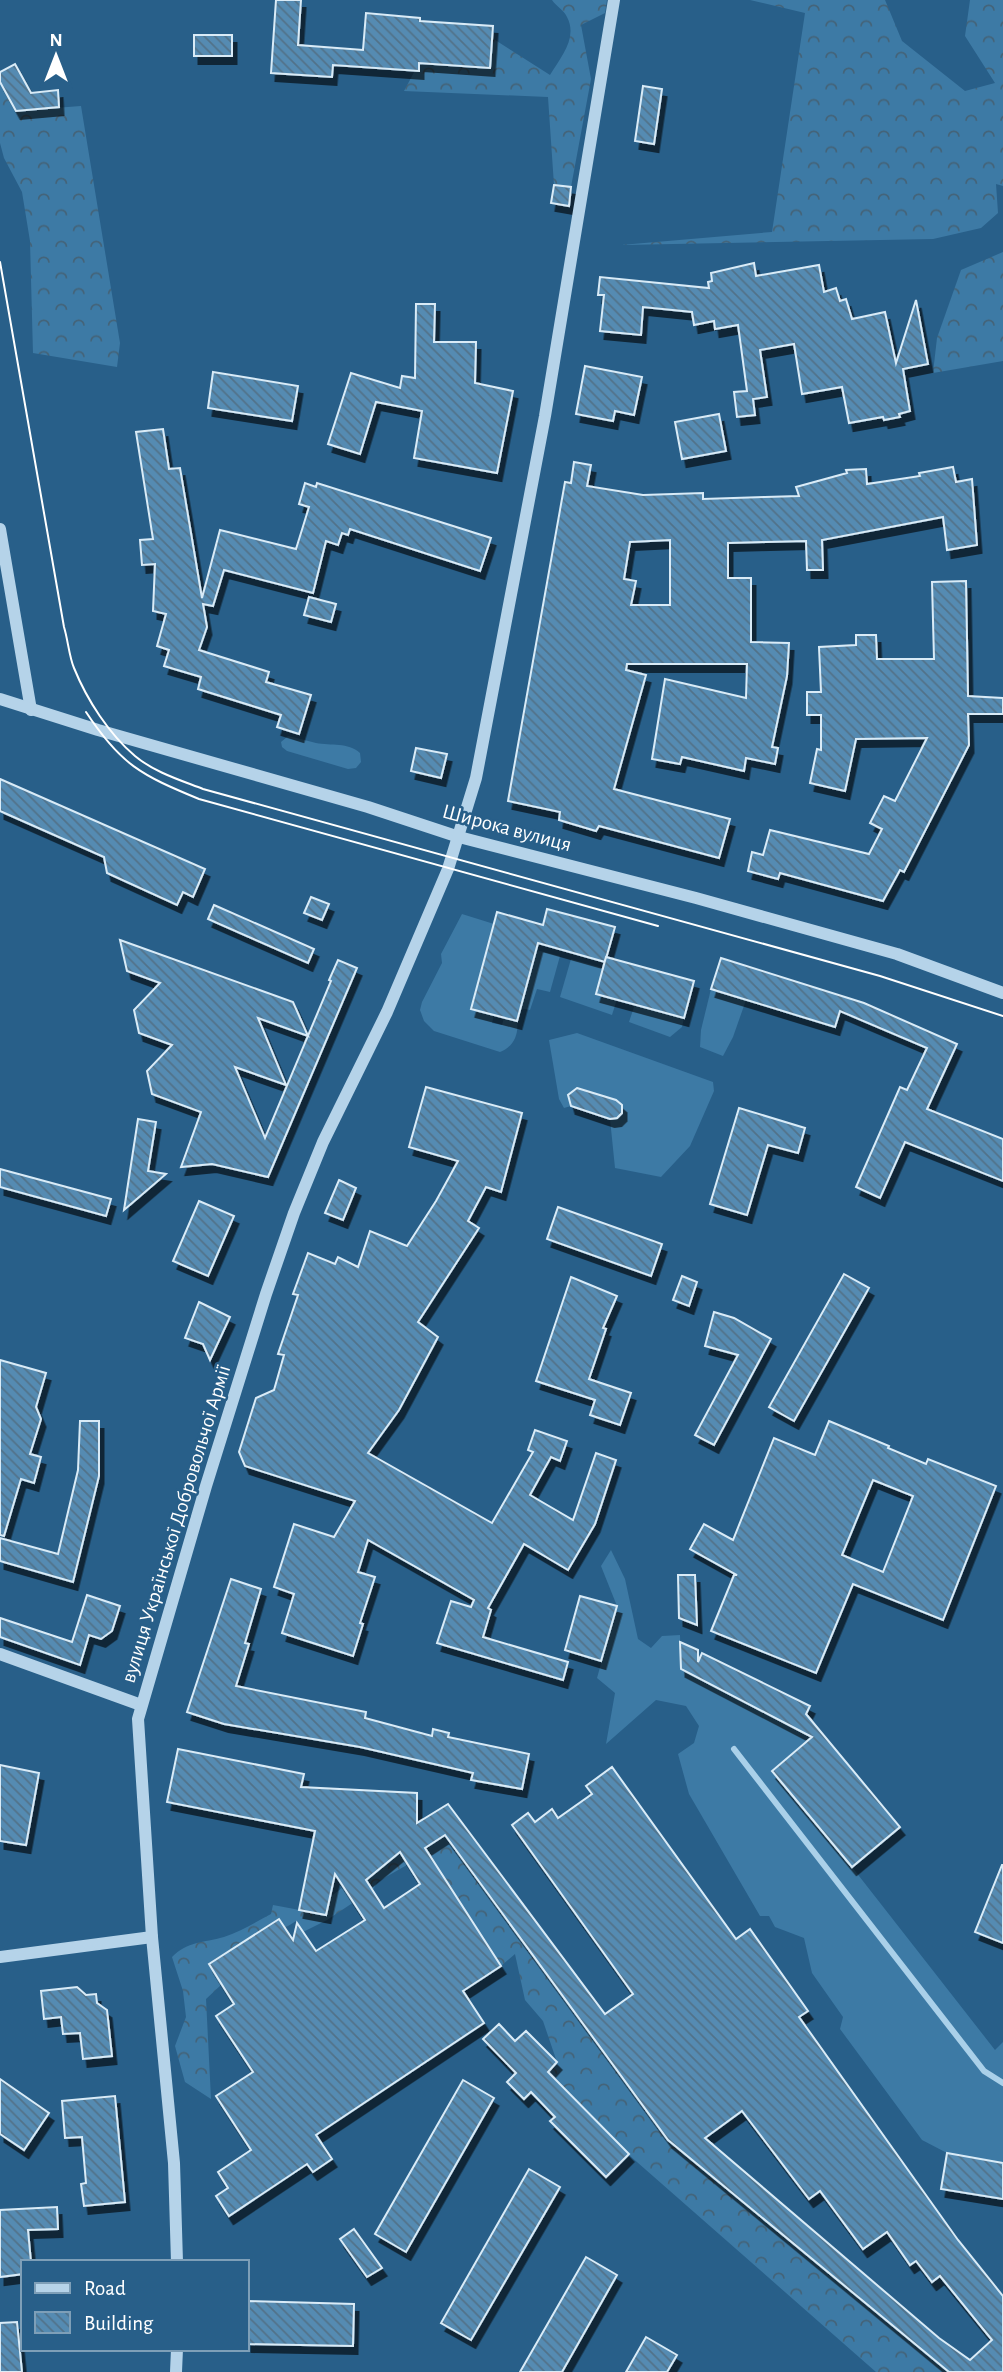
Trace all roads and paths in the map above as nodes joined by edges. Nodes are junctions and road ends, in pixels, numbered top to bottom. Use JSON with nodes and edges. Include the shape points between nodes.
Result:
{"nodes":[{"id":1,"x":614,"y":0,"type":"edge"},
{"id":2,"x":0,"y":529,"type":"edge"},
{"id":3,"x":0,"y":699,"type":"edge"},
{"id":4,"x":31,"y":710,"type":"junction"},
{"id":5,"x":459,"y":837,"type":"junction"},
{"id":6,"x":1003,"y":993,"type":"edge"},
{"id":7,"x":0,"y":1654,"type":"edge"},
{"id":8,"x":141,"y":1705,"type":"junction"},
{"id":9,"x":152,"y":1937,"type":"junction"},
{"id":10,"x":0,"y":1957,"type":"edge"},
{"id":11,"x":177,"y":2260,"type":"edge"},
{"id":12,"x":177,"y":2351,"type":"edge"},
{"id":13,"x":176,"y":2372,"type":"edge"}],
"edges":[{"from":1,"to":5,"type":"street","name":"вулиця Української Добровольчої Армії","via":[[545,416],[476,778]]},
{"from":2,"to":4,"type":"street"},
{"from":3,"to":4,"type":"street","name":"Широка вулиця"},
{"from":4,"to":5,"type":"street","name":"Широка вулиця"},
{"from":5,"to":6,"type":"street","name":"Широка вулиця","via":[[897,954]]},
{"from":5,"to":8,"type":"street","name":"вулиця Української Добровольчої Армії","via":[[387,1012],[294,1213],[265,1294]]},
{"from":7,"to":8,"type":"street"},
{"from":8,"to":9,"type":"street","name":"вулиця Української Добровольчої Армії","via":[[138,1718]]},
{"from":9,"to":10,"type":"street"},
{"from":9,"to":11,"type":"street","name":"вулиця Української Добровольчої Армії","via":[[174,2163]]},
{"from":12,"to":13,"type":"street"}]}
